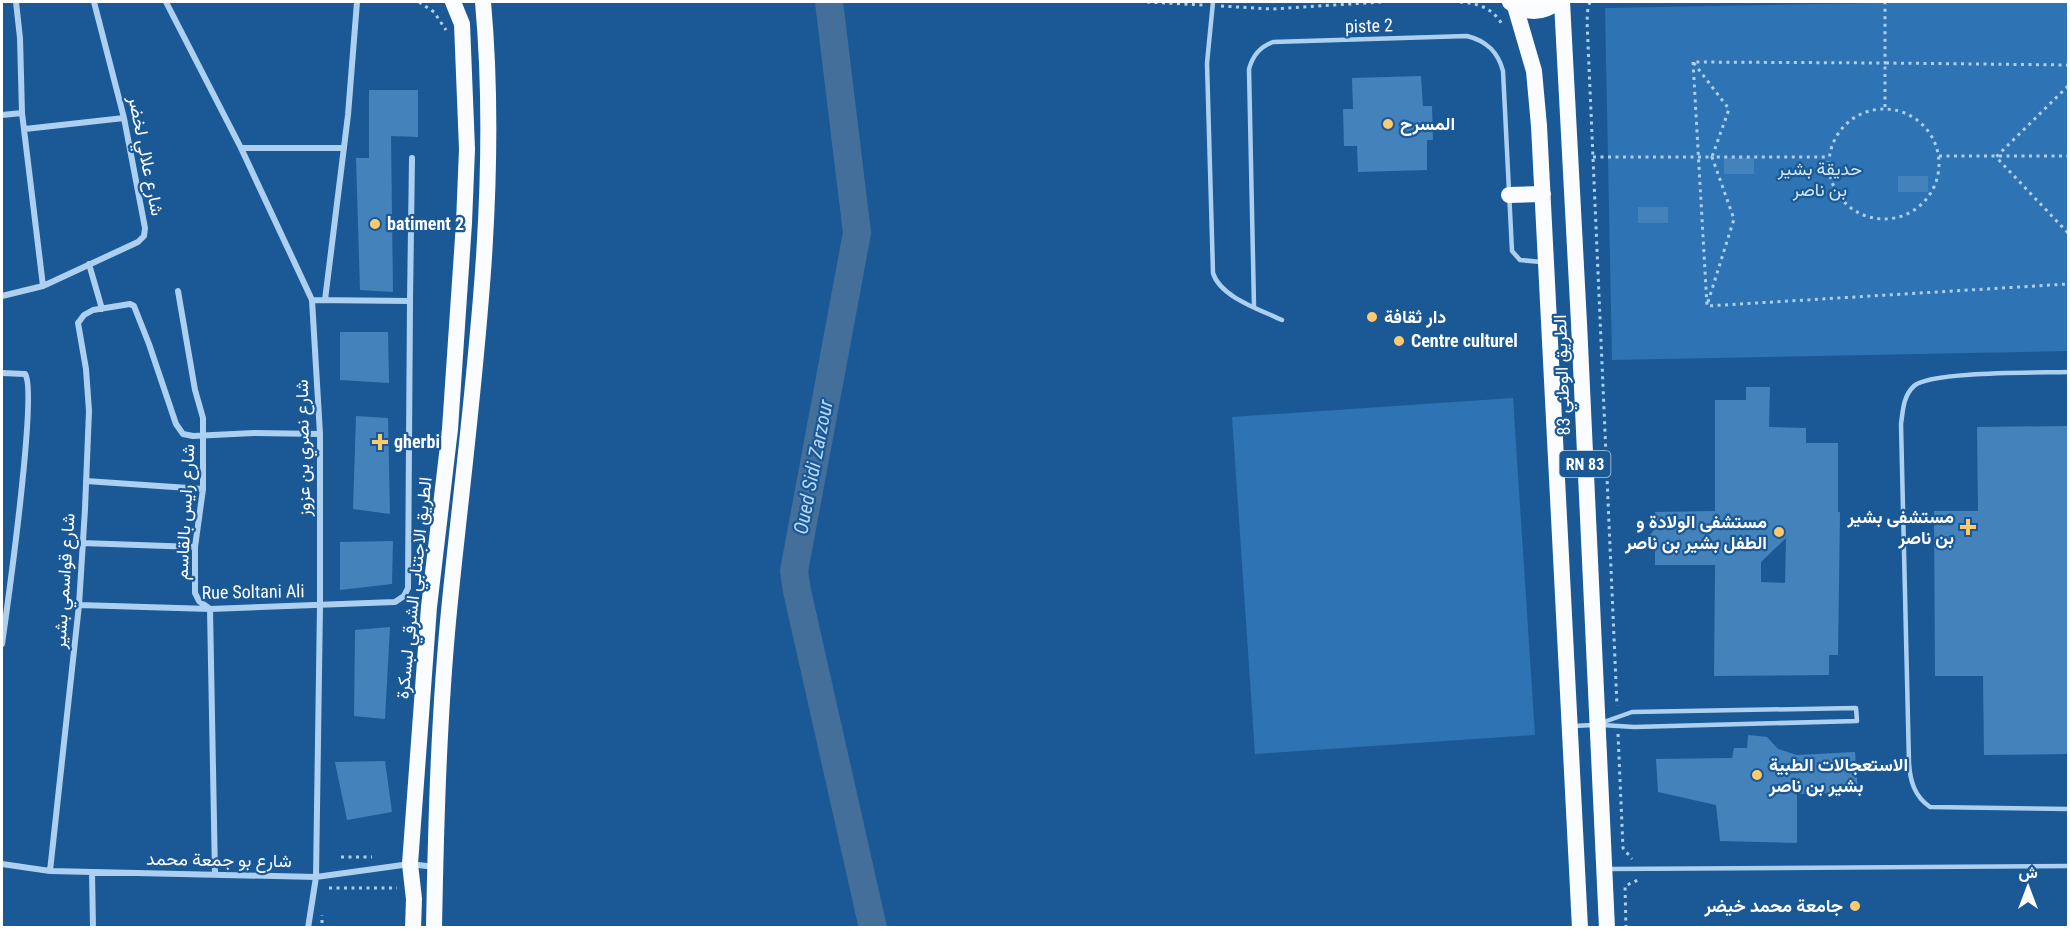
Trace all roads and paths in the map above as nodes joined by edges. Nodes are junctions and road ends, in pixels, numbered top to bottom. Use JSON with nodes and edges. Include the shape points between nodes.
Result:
{"nodes":[{"id":1,"x":16,"y":2,"type":"edge"},
{"id":2,"x":94,"y":2,"type":"edge"},
{"id":3,"x":168,"y":2,"type":"edge"},
{"id":4,"x":357,"y":2,"type":"edge"},
{"id":5,"x":453,"y":2,"type":"edge"},
{"id":6,"x":483,"y":2,"type":"edge"},
{"id":7,"x":1147,"y":2,"type":"edge"},
{"id":8,"x":1381,"y":2,"type":"edge"},
{"id":9,"x":1557,"y":2,"type":"edge"},
{"id":10,"x":1562,"y":2,"type":"edge"},
{"id":11,"x":1590,"y":2,"type":"edge"},
{"id":12,"x":1886,"y":2,"type":"edge"},
{"id":13,"x":1212,"y":4,"type":"edge"},
{"id":14,"x":1513,"y":4,"type":"edge"},
{"id":15,"x":1693,"y":62,"type":"junction"},
{"id":16,"x":1885,"y":63,"type":"junction"},
{"id":17,"x":2068,"y":65,"type":"edge"},
{"id":18,"x":2068,"y":86,"type":"edge"},
{"id":19,"x":1885,"y":108,"type":"junction"},
{"id":20,"x":22,"y":113,"type":"junction"},
{"id":21,"x":2,"y":115,"type":"edge"},
{"id":22,"x":124,"y":118,"type":"junction"},
{"id":23,"x":25,"y":129,"type":"junction"},
{"id":24,"x":241,"y":148,"type":"junction"},
{"id":25,"x":344,"y":148,"type":"junction"},
{"id":26,"x":1939,"y":156,"type":"junction"},
{"id":27,"x":2068,"y":156,"type":"edge"},
{"id":28,"x":1593,"y":157,"type":"junction"},
{"id":29,"x":1699,"y":157,"type":"junction"},
{"id":30,"x":1712,"y":157,"type":"junction"},
{"id":31,"x":1828,"y":157,"type":"junction"},
{"id":32,"x":1996,"y":157,"type":"junction"},
{"id":33,"x":412,"y":158,"type":"dead end"},
{"id":34,"x":1543,"y":194,"type":"junction"},
{"id":35,"x":1509,"y":195,"type":"junction"},
{"id":36,"x":2068,"y":233,"type":"edge"},
{"id":37,"x":1547,"y":262,"type":"junction"},
{"id":38,"x":89,"y":264,"type":"junction"},
{"id":39,"x":2068,"y":284,"type":"edge"},
{"id":40,"x":43,"y":286,"type":"junction"},
{"id":41,"x":178,"y":291,"type":"dead end"},
{"id":42,"x":2,"y":296,"type":"edge"},
{"id":43,"x":312,"y":300,"type":"junction"},
{"id":44,"x":325,"y":300,"type":"junction"},
{"id":45,"x":410,"y":301,"type":"junction"},
{"id":46,"x":1254,"y":306,"type":"junction"},
{"id":47,"x":1707,"y":306,"type":"junction"},
{"id":48,"x":102,"y":309,"type":"junction"},
{"id":49,"x":1282,"y":320,"type":"dead end"},
{"id":50,"x":2068,"y":372,"type":"edge"},
{"id":51,"x":2,"y":373,"type":"edge"},
{"id":52,"x":320,"y":434,"type":"junction"},
{"id":53,"x":204,"y":435,"type":"junction"},
{"id":54,"x":86,"y":481,"type":"junction"},
{"id":55,"x":203,"y":489,"type":"junction"},
{"id":56,"x":82,"y":543,"type":"junction"},
{"id":57,"x":195,"y":547,"type":"junction"},
{"id":58,"x":79,"y":605,"type":"junction"},
{"id":59,"x":320,"y":605,"type":"junction"},
{"id":60,"x":210,"y":609,"type":"junction"},
{"id":61,"x":2,"y":644,"type":"edge"},
{"id":62,"x":1618,"y":717,"type":"junction"},
{"id":63,"x":1596,"y":724,"type":"junction"},
{"id":64,"x":1618,"y":726,"type":"junction"},
{"id":65,"x":1568,"y":727,"type":"junction"},
{"id":66,"x":2068,"y":809,"type":"edge"},
{"id":67,"x":1623,"y":848,"type":"dead end"},
{"id":68,"x":2,"y":864,"type":"edge"},
{"id":69,"x":410,"y":864,"type":"junction"},
{"id":70,"x":2068,"y":866,"type":"edge"},
{"id":71,"x":435,"y":867,"type":"junction"},
{"id":72,"x":1603,"y":869,"type":"junction"},
{"id":73,"x":50,"y":872,"type":"junction"},
{"id":74,"x":92,"y":873,"type":"junction"},
{"id":75,"x":215,"y":875,"type":"junction"},
{"id":76,"x":316,"y":877,"type":"junction"},
{"id":77,"x":1641,"y":878,"type":"dead end"},
{"id":78,"x":322,"y":888,"type":"dead end"},
{"id":79,"x":402,"y":889,"type":"dead end"},
{"id":80,"x":322,"y":911,"type":"dead end"},
{"id":81,"x":322,"y":923,"type":"dead end"},
{"id":82,"x":93,"y":927,"type":"edge"},
{"id":83,"x":308,"y":927,"type":"edge"},
{"id":84,"x":413,"y":927,"type":"edge"},
{"id":85,"x":434,"y":927,"type":"edge"},
{"id":86,"x":1580,"y":927,"type":"edge"},
{"id":87,"x":1607,"y":927,"type":"edge"},
{"id":88,"x":1626,"y":927,"type":"edge"}],
"edges":[{"from":1,"to":20,"type":"street"},
{"from":2,"to":22,"type":"street","name":"شارع علالي لخضر"},
{"from":3,"to":24,"type":"street","name":"شارع نصري بن عزوز"},
{"from":4,"to":25,"type":"street"},
{"from":5,"to":69,"type":"highway","name":"الطريق الاجتنابي الشرقي لبسكرة","via":[[462,24],[467,149],[464,223],[450,429],[429,607]]},
{"from":6,"to":71,"type":"highway","name":"الطريق الاجتنابي الشرقي لبسكرة","via":[[488,165],[485,235],[441,711]]},
{"from":7,"to":13,"type":"path"},
{"from":8,"to":13,"type":"path","via":[[1272,9]]},
{"from":9,"to":14,"type":"highway","via":[[1536,11]]},
{"from":10,"to":63,"type":"highway","name":"الطريق الوطني 83","number":"RN 83"},
{"from":11,"to":28,"type":"path","via":[[1587,21]]},
{"from":12,"to":16,"type":"path"},
{"from":13,"to":46,"type":"lane","via":[[1207,63],[1214,273],[1221,288]]},
{"from":14,"to":34,"type":"highway","name":"الطريق الوطني 83","number":"RN 83","via":[[1534,71]]},
{"from":15,"to":16,"type":"path"},
{"from":15,"to":29,"type":"path"},
{"from":15,"to":30,"type":"path","via":[[1729,108]]},
{"from":16,"to":17,"type":"path"},
{"from":16,"to":19,"type":"path"},
{"from":18,"to":32,"type":"path"},
{"from":19,"to":26,"type":"path","via":[[1911,114],[1930,132]]},
{"from":19,"to":31,"type":"path","via":[[1858,114],[1838,132]]},
{"from":20,"to":21,"type":"street"},
{"from":20,"to":23,"type":"street"},
{"from":22,"to":23,"type":"street"},
{"from":22,"to":38,"type":"street","name":"شارع علالي لخضر","via":[[145,232],[138,242]]},
{"from":23,"to":40,"type":"street"},
{"from":24,"to":25,"type":"street"},
{"from":24,"to":43,"type":"street","name":"شارع نصري بن عزوز"},
{"from":25,"to":44,"type":"street"},
{"from":26,"to":31,"type":"path","via":[[1937,180],[1926,200],[1907,214],[1884,219],[1861,215],[1842,201],[1830,180]]},
{"from":26,"to":32,"type":"path"},
{"from":27,"to":32,"type":"path"},
{"from":28,"to":29,"type":"path"},
{"from":28,"to":62,"type":"path"},
{"from":29,"to":30,"type":"path"},
{"from":29,"to":47,"type":"path"},
{"from":30,"to":31,"type":"path"},
{"from":30,"to":47,"type":"path","via":[[1734,219]]},
{"from":32,"to":36,"type":"path"},
{"from":33,"to":45,"type":"street","name":"Rue Soltani Ali"},
{"from":34,"to":35,"type":"highway"},
{"from":34,"to":37,"type":"highway","name":"الطريق الوطني 83","number":"RN 83"},
{"from":35,"to":37,"type":"lane","name":"piste 2","via":[[1512,251],[1520,260]]},
{"from":35,"to":46,"type":"lane","name":"piste 2","via":[[1503,71],[1497,54],[1484,42],[1458,36],[1265,45],[1254,56],[1250,69]]},
{"from":37,"to":65,"type":"highway","name":"الطريق الوطني 83","number":"RN 83"},
{"from":38,"to":40,"type":"street","name":"شارع علالي لخضر"},
{"from":38,"to":48,"type":"street"},
{"from":39,"to":47,"type":"path"},
{"from":40,"to":42,"type":"street","name":"شارع علالي لخضر"},
{"from":41,"to":53,"type":"street","name":"شارع رايس بالقاسم"},
{"from":43,"to":44,"type":"street"},
{"from":43,"to":52,"type":"street","name":"شارع نصري بن عزوز"},
{"from":44,"to":45,"type":"street"},
{"from":45,"to":59,"type":"street","name":"Rue Soltani Ali","via":[[408,588],[395,602]]},
{"from":46,"to":49,"type":"lane"},
{"from":48,"to":53,"type":"street","name":"شارع قواسمي بشير","via":[[134,306],[178,429],[187,435]]},
{"from":48,"to":54,"type":"street","name":"شارع قواسمي بشير","via":[[84,315],[78,323],[89,411]]},
{"from":50,"to":66,"type":"lane","via":[[1925,380],[1913,386],[1904,401],[1901,424],[1909,763],[1915,791],[1930,807]]},
{"from":51,"to":61,"type":"street","via":[[27,376],[28,427]]},
{"from":52,"to":53,"type":"street","name":"شارع قواسمي بشير"},
{"from":52,"to":59,"type":"street","name":"شارع نصري بن عزوز"},
{"from":53,"to":55,"type":"street","name":"شارع رايس بالقاسم"},
{"from":54,"to":55,"type":"street"},
{"from":54,"to":56,"type":"street","name":"شارع قواسمي بشير"},
{"from":55,"to":57,"type":"street","name":"شارع رايس بالقاسم"},
{"from":56,"to":57,"type":"street"},
{"from":56,"to":58,"type":"street","name":"شارع قواسمي بشير"},
{"from":57,"to":60,"type":"street","name":"شارع رايس بالقاسم","via":[[195,593]]},
{"from":58,"to":60,"type":"street","name":"Rue Soltani Ali"},
{"from":58,"to":73,"type":"street","name":"شارع قواسمي بشير"},
{"from":59,"to":60,"type":"street","name":"Rue Soltani Ali"},
{"from":59,"to":76,"type":"street","name":"شارع نصري بن عزوز"},
{"from":60,"to":75,"type":"street"},
{"from":62,"to":63,"type":"lane"},
{"from":62,"to":64,"type":"lane","via":[[1632,712],[1856,708],[1857,721]]},
{"from":63,"to":64,"type":"lane"},
{"from":63,"to":65,"type":"lane"},
{"from":63,"to":72,"type":"highway","name":"الطريق الوطني 83","number":"RN 83"},
{"from":64,"to":67,"type":"path"},
{"from":65,"to":86,"type":"highway","name":"الطريق الوطني 83","number":"RN 83"},
{"from":68,"to":73,"type":"street","name":"شارع بو جمعة محمد"},
{"from":69,"to":71,"type":"street","name":"شارع بو جمعة محمد"},
{"from":69,"to":76,"type":"street","name":"شارع بو جمعة محمد"},
{"from":69,"to":84,"type":"highway","name":"الطريق الاجتنابي الشرقي لبسكرة"},
{"from":70,"to":72,"type":"lane"},
{"from":71,"to":85,"type":"highway","name":"الطريق الاجتنابي الشرقي لبسكرة"},
{"from":72,"to":87,"type":"highway","name":"الطريق الوطني 83","number":"RN 83"},
{"from":73,"to":74,"type":"street","name":"شارع بو جمعة محمد"},
{"from":74,"to":75,"type":"street","name":"شارع بو جمعة محمد"},
{"from":74,"to":82,"type":"street"},
{"from":75,"to":76,"type":"street","name":"شارع بو جمعة محمد"},
{"from":76,"to":83,"type":"street","name":"شارع نصري بن عزوز"},
{"from":77,"to":88,"type":"path","via":[[1625,886]]},
{"from":78,"to":79,"type":"path"},
{"from":80,"to":81,"type":"path"}]}
